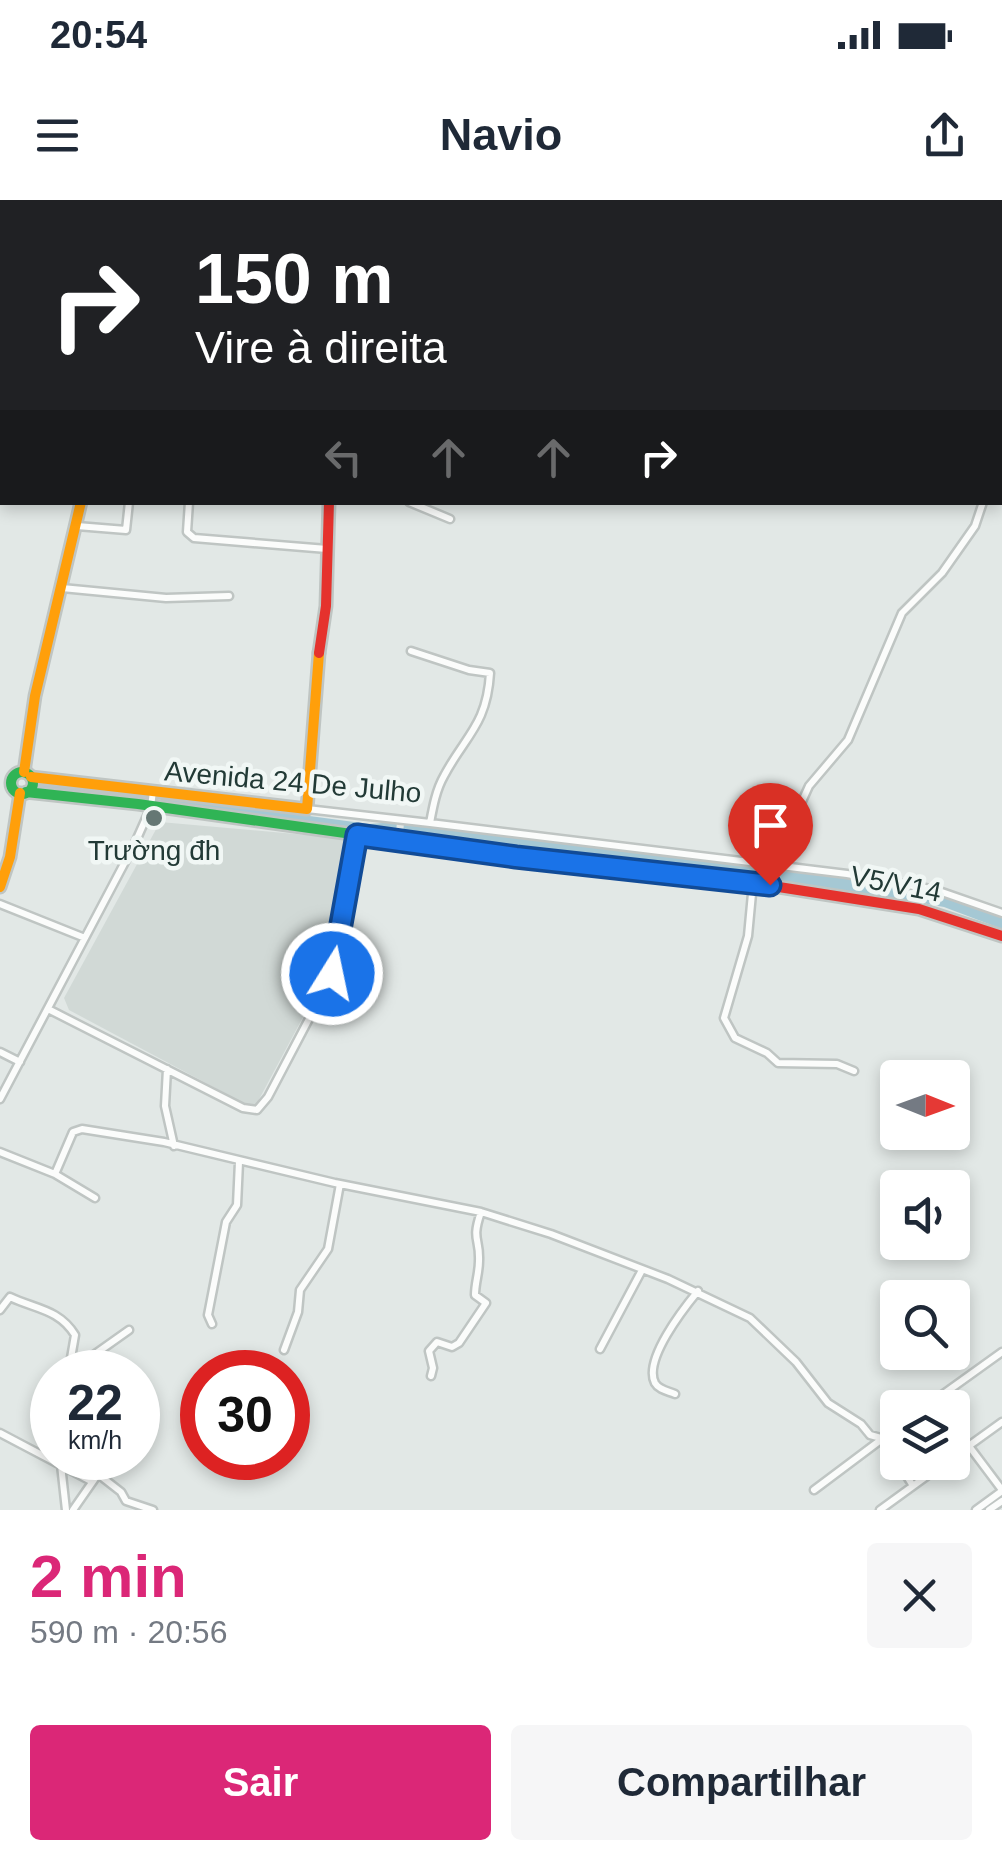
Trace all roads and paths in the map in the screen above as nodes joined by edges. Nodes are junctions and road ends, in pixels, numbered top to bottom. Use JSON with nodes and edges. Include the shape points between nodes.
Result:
{"nodes":[{"id":1,"x":80,"y":505,"type":"edge"},
{"id":2,"x":129,"y":505,"type":"edge"},
{"id":3,"x":189,"y":505,"type":"edge"},
{"id":4,"x":329,"y":505,"type":"edge"},
{"id":5,"x":416,"y":505,"type":"edge"},
{"id":6,"x":983,"y":505,"type":"edge"},
{"id":7,"x":450,"y":519,"type":"dead end"},
{"id":8,"x":77,"y":526,"type":"junction"},
{"id":9,"x":328,"y":549,"type":"junction"},
{"id":10,"x":62,"y":588,"type":"junction"},
{"id":11,"x":229,"y":596,"type":"dead end"},
{"id":12,"x":411,"y":651,"type":"dead end"},
{"id":13,"x":0,"y":772,"type":"edge"},
{"id":14,"x":23,"y":774,"type":"junction"},
{"id":15,"x":0,"y":789,"type":"edge"},
{"id":16,"x":152,"y":791,"type":"junction"},
{"id":17,"x":20,"y":792,"type":"junction"},
{"id":18,"x":151,"y":807,"type":"junction"},
{"id":19,"x":308,"y":809,"type":"junction"},
{"id":20,"x":430,"y":822,"type":"junction"},
{"id":21,"x":357,"y":835,"type":"junction"},
{"id":22,"x":773,"y":865,"type":"junction"},
{"id":23,"x":752,"y":883,"type":"junction"},
{"id":24,"x":0,"y":887,"type":"edge"},
{"id":25,"x":0,"y":904,"type":"edge"},
{"id":26,"x":1002,"y":913,"type":"edge"},
{"id":27,"x":1002,"y":936,"type":"edge"},
{"id":28,"x":85,"y":938,"type":"junction"},
{"id":29,"x":48,"y":1009,"type":"junction"},
{"id":30,"x":0,"y":1052,"type":"edge"},
{"id":31,"x":20,"y":1062,"type":"junction"},
{"id":32,"x":167,"y":1069,"type":"junction"},
{"id":33,"x":854,"y":1071,"type":"dead end"},
{"id":34,"x":0,"y":1098,"type":"edge"},
{"id":35,"x":174,"y":1146,"type":"junction"},
{"id":36,"x":0,"y":1152,"type":"edge"},
{"id":37,"x":239,"y":1162,"type":"junction"},
{"id":38,"x":55,"y":1174,"type":"junction"},
{"id":39,"x":340,"y":1184,"type":"junction"},
{"id":40,"x":95,"y":1198,"type":"dead end"},
{"id":41,"x":481,"y":1212,"type":"junction"},
{"id":42,"x":642,"y":1270,"type":"junction"},
{"id":43,"x":698,"y":1292,"type":"junction"},
{"id":44,"x":0,"y":1310,"type":"edge"},
{"id":45,"x":212,"y":1324,"type":"dead end"},
{"id":46,"x":129,"y":1330,"type":"dead end"},
{"id":47,"x":600,"y":1349,"type":"dead end"},
{"id":48,"x":284,"y":1350,"type":"dead end"},
{"id":49,"x":1002,"y":1352,"type":"edge"},
{"id":50,"x":432,"y":1376,"type":"dead end"},
{"id":51,"x":949,"y":1390,"type":"edge"},
{"id":52,"x":676,"y":1394,"type":"dead end"},
{"id":53,"x":1002,"y":1422,"type":"edge"},
{"id":54,"x":0,"y":1432,"type":"edge"},
{"id":55,"x":880,"y":1438,"type":"edge"},
{"id":56,"x":880,"y":1440,"type":"edge"},
{"id":57,"x":970,"y":1445,"type":"edge"},
{"id":58,"x":970,"y":1447,"type":"edge"},
{"id":59,"x":30,"y":1448,"type":"edge"},
{"id":60,"x":65,"y":1480,"type":"edge"},
{"id":61,"x":909,"y":1480,"type":"edge"},
{"id":62,"x":921,"y":1480,"type":"edge"},
{"id":63,"x":91,"y":1481,"type":"joint"},
{"id":64,"x":913,"y":1486,"type":"junction"},
{"id":65,"x":814,"y":1490,"type":"dead end"},
{"id":66,"x":1002,"y":1490,"type":"edge"},
{"id":67,"x":1002,"y":1500,"type":"edge"},
{"id":68,"x":126,"y":1501,"type":"junction"},
{"id":69,"x":70,"y":1510,"type":"edge"},
{"id":70,"x":123,"y":1510,"type":"edge"},
{"id":71,"x":154,"y":1510,"type":"edge"},
{"id":72,"x":880,"y":1510,"type":"edge"},
{"id":73,"x":976,"y":1510,"type":"edge"},
{"id":74,"x":989,"y":1510,"type":"edge"}],
"edges":[{"from":1,"to":8,"type":"street"},
{"from":2,"to":8,"type":"street","via":[[126,530]]},
{"from":3,"to":9,"type":"street","via":[[188,532],[194,538]]},
{"from":4,"to":9,"type":"street"},
{"from":5,"to":7,"type":"street"},
{"from":6,"to":22,"type":"street","via":[[942,573],[902,613],[848,740],[809,786]]},
{"from":8,"to":10,"type":"street"},
{"from":9,"to":19,"type":"street"},
{"from":10,"to":11,"type":"street","via":[[166,598]]},
{"from":10,"to":14,"type":"street"},
{"from":12,"to":20,"type":"street","name":"Avenida 24 De Julho","via":[[490,674],[474,733],[441,781]]},
{"from":13,"to":14,"type":"street","name":"Avenida 24 De Julho"},
{"from":14,"to":16,"type":"street","name":"Avenida 24 De Julho"},
{"from":14,"to":17,"type":"street","via":[[11,782]]},
{"from":14,"to":17,"type":"street","via":[[32,786]]},
{"from":15,"to":17,"type":"street"},
{"from":16,"to":18,"type":"street"},
{"from":16,"to":19,"type":"street","name":"Avenida 24 De Julho"},
{"from":17,"to":18,"type":"street"},
{"from":17,"to":24,"type":"street"},
{"from":18,"to":21,"type":"street"},
{"from":18,"to":28,"type":"street"},
{"from":19,"to":20,"type":"street","name":"Avenida 24 De Julho"},
{"from":20,"to":22,"type":"street","name":"V5/V14"},
{"from":21,"to":23,"type":"street"},
{"from":21,"to":32,"type":"street","via":[[332,974],[263,1106],[243,1108]]},
{"from":22,"to":26,"type":"street","name":"V5/V14","via":[[936,890]]},
{"from":23,"to":27,"type":"street","via":[[919,909]]},
{"from":23,"to":33,"type":"street","via":[[748,936],[726,1026],[778,1063],[837,1064]]},
{"from":25,"to":28,"type":"street"},
{"from":28,"to":29,"type":"street"},
{"from":29,"to":31,"type":"street"},
{"from":29,"to":32,"type":"street"},
{"from":30,"to":31,"type":"street"},
{"from":31,"to":34,"type":"street"},
{"from":32,"to":35,"type":"street","via":[[165,1106]]},
{"from":35,"to":37,"type":"street"},
{"from":35,"to":38,"type":"street","via":[[77,1129]]},
{"from":36,"to":38,"type":"street"},
{"from":37,"to":39,"type":"street"},
{"from":37,"to":45,"type":"street","via":[[237,1204],[226,1222],[208,1315]]},
{"from":38,"to":40,"type":"street"},
{"from":39,"to":41,"type":"street"},
{"from":39,"to":48,"type":"street","via":[[328,1249],[300,1290]]},
{"from":41,"to":42,"type":"street"},
{"from":41,"to":50,"type":"street","via":[[474,1233],[475,1284],[486,1303],[459,1343],[438,1342],[429,1350]]},
{"from":42,"to":43,"type":"street"},
{"from":42,"to":47,"type":"street"},
{"from":43,"to":52,"type":"street","via":[[656,1354],[652,1372],[659,1388]]},
{"from":43,"to":55,"type":"street","via":[[750,1318],[828,1403]]},
{"from":44,"to":46,"type":"street","via":[[10,1297],[59,1316],[75,1335],[71,1358],[81,1364]]},
{"from":49,"to":51,"type":"street"},
{"from":53,"to":57,"type":"street"},
{"from":54,"to":59,"type":"street"},
{"from":56,"to":65,"type":"street"},
{"from":58,"to":66,"type":"street"},
{"from":60,"to":69,"type":"street"},
{"from":61,"to":64,"type":"street"},
{"from":62,"to":64,"type":"street"},
{"from":63,"to":68,"type":"street","via":[[98,1474]]},
{"from":63,"to":69,"type":"street"},
{"from":64,"to":72,"type":"street"},
{"from":66,"to":73,"type":"street"},
{"from":67,"to":74,"type":"street"},
{"from":68,"to":70,"type":"street"},
{"from":68,"to":71,"type":"street"}]}
